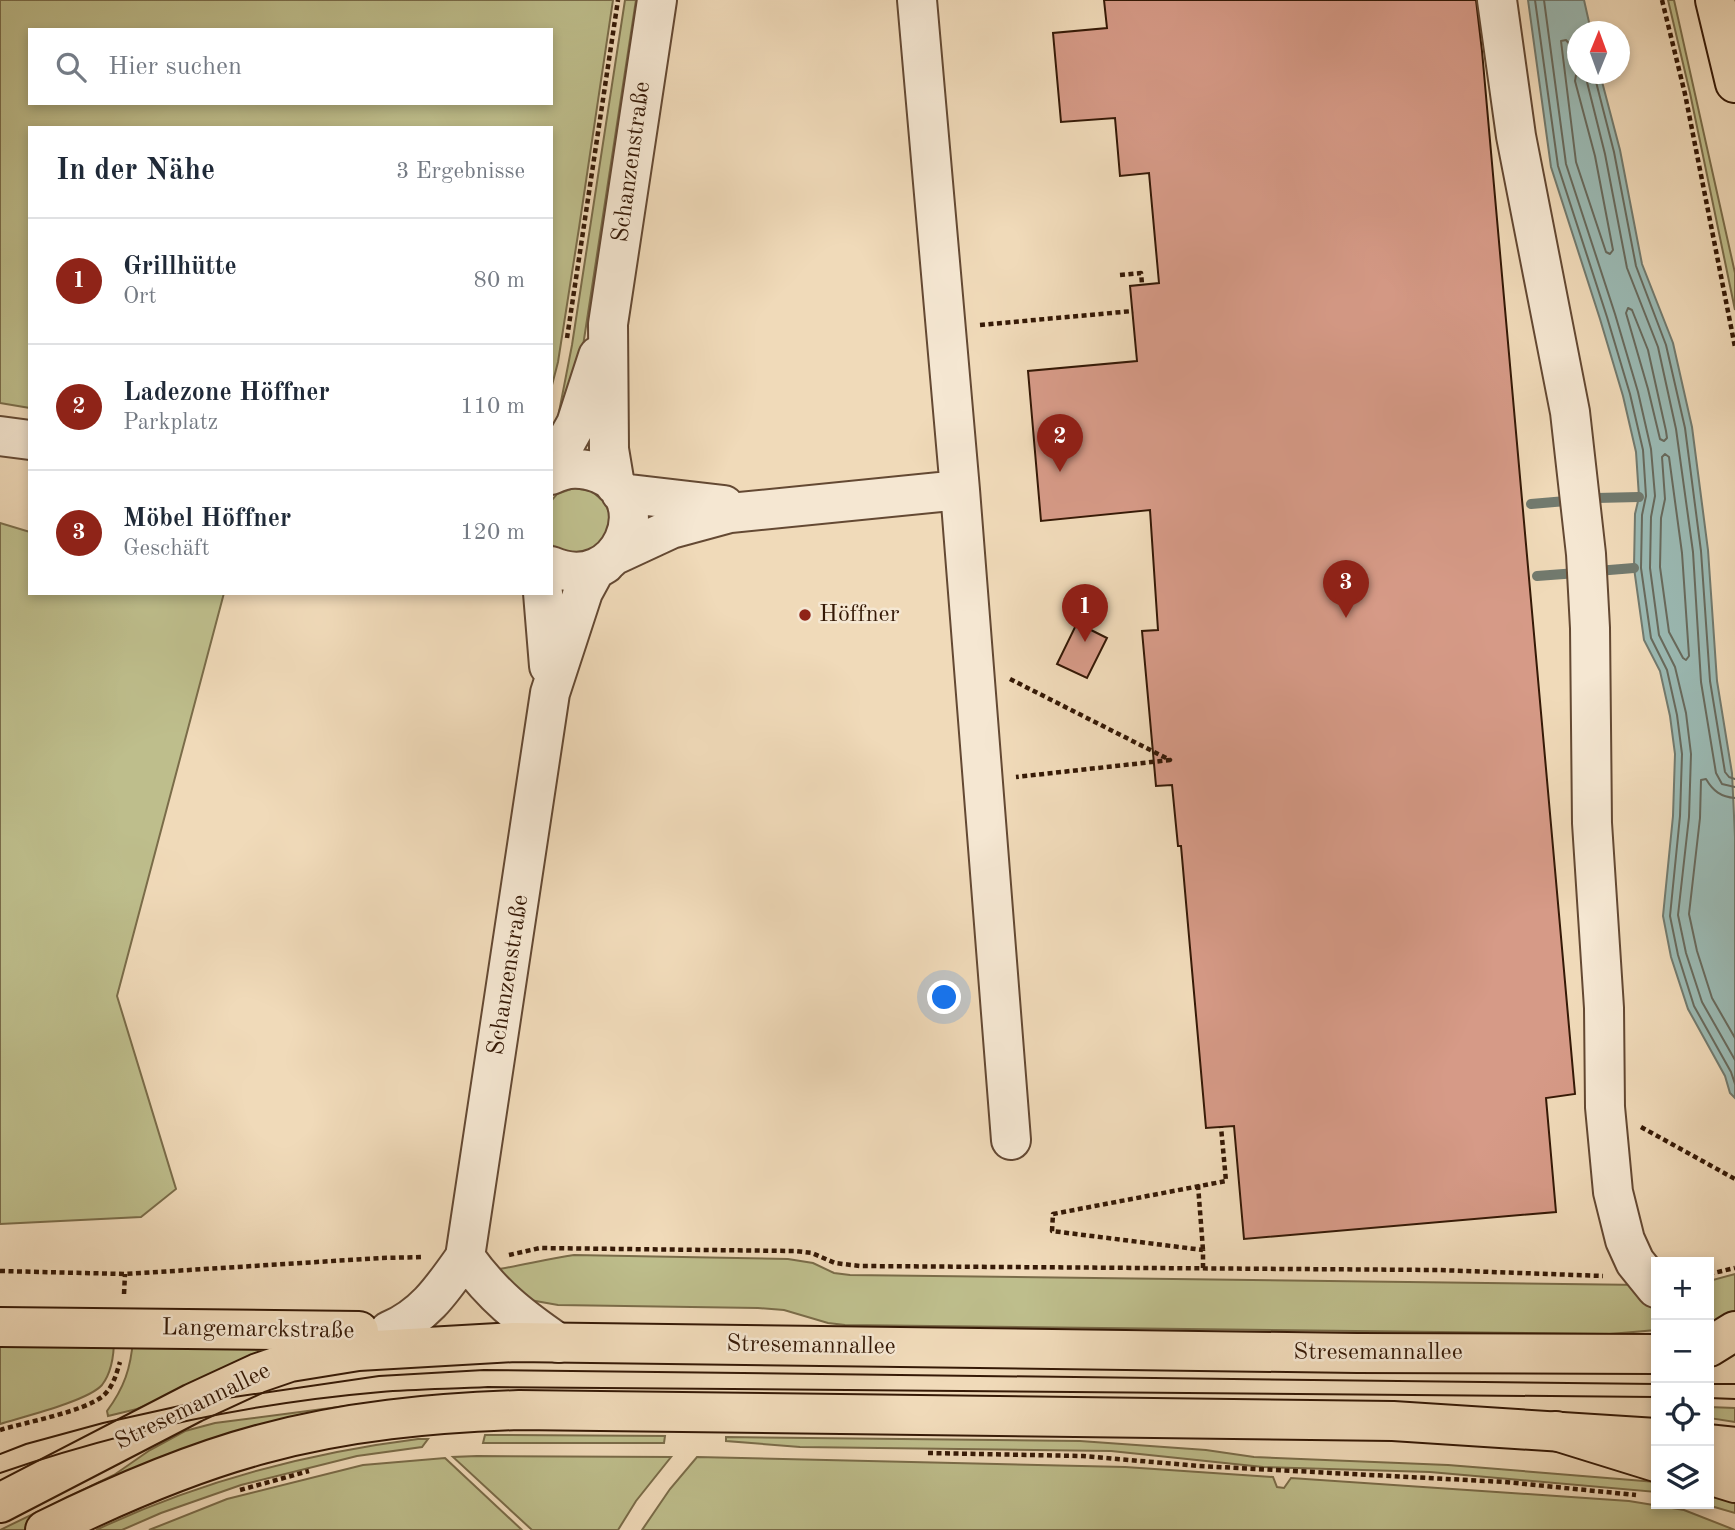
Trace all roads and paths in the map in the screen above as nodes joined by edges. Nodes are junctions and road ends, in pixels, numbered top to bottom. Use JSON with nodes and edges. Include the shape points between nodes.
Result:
{"nodes":[{"id":1,"x":618,"y":0,"type":"edge"},
{"id":2,"x":657,"y":0,"type":"edge"},
{"id":3,"x":917,"y":0,"type":"edge"},
{"id":4,"x":1497,"y":0,"type":"edge"},
{"id":5,"x":1662,"y":0,"type":"edge"},
{"id":6,"x":1715,"y":0,"type":"edge"},
{"id":7,"x":1735,"y":83,"type":"edge"},
{"id":8,"x":1120,"y":275,"type":"dead end"},
{"id":9,"x":1142,"y":284,"type":"dead end"},
{"id":10,"x":1133,"y":311,"type":"dead end"},
{"id":11,"x":608,"y":324,"type":"junction"},
{"id":12,"x":972,"y":325,"type":"dead end"},
{"id":13,"x":1735,"y":347,"type":"edge"},
{"id":14,"x":565,"y":349,"type":"dead end"},
{"id":15,"x":0,"y":436,"type":"edge"},
{"id":16,"x":28,"y":440,"type":"edge"},
{"id":17,"x":553,"y":468,"type":"edge"},
{"id":18,"x":553,"y":472,"type":"edge"},
{"id":19,"x":618,"y":489,"type":"junction"},
{"id":20,"x":960,"y":491,"type":"junction"},
{"id":21,"x":761,"y":508,"type":"junction"},
{"id":22,"x":610,"y":560,"type":"junction"},
{"id":23,"x":553,"y":567,"type":"edge"},
{"id":24,"x":543,"y":595,"type":"edge"},
{"id":25,"x":1005,"y":676,"type":"dead end"},
{"id":26,"x":550,"y":693,"type":"junction"},
{"id":27,"x":984,"y":780,"type":"junction"},
{"id":28,"x":1605,"y":1107,"type":"junction"},
{"id":29,"x":1221,"y":1127,"type":"dead end"},
{"id":30,"x":1011,"y":1140,"type":"dead end"},
{"id":31,"x":1735,"y":1179,"type":"edge"},
{"id":32,"x":1198,"y":1185,"type":"junction"},
{"id":33,"x":1203,"y":1250,"type":"junction"},
{"id":34,"x":465,"y":1257,"type":"junction"},
{"id":35,"x":1203,"y":1268,"type":"junction"},
{"id":36,"x":1735,"y":1268,"type":"edge"},
{"id":37,"x":0,"y":1271,"type":"edge"},
{"id":38,"x":1714,"y":1273,"type":"edge"},
{"id":39,"x":125,"y":1274,"type":"junction"},
{"id":40,"x":1651,"y":1282,"type":"edge"},
{"id":41,"x":1651,"y":1283,"type":"edge"},
{"id":42,"x":0,"y":1327,"type":"edge"},
{"id":43,"x":123,"y":1329,"type":"junction"},
{"id":44,"x":389,"y":1331,"type":"junction"},
{"id":45,"x":1735,"y":1331,"type":"edge"},
{"id":46,"x":515,"y":1342,"type":"junction"},
{"id":47,"x":558,"y":1343,"type":"junction"},
{"id":48,"x":1714,"y":1344,"type":"edge"},
{"id":49,"x":1735,"y":1353,"type":"edge"},
{"id":50,"x":1651,"y":1354,"type":"edge"},
{"id":51,"x":1714,"y":1354,"type":"edge"},
{"id":52,"x":0,"y":1430,"type":"edge"},
{"id":53,"x":1556,"y":1431,"type":"junction"},
{"id":54,"x":1651,"y":1438,"type":"edge"},
{"id":55,"x":1714,"y":1445,"type":"edge"},
{"id":56,"x":1735,"y":1447,"type":"edge"},
{"id":57,"x":926,"y":1453,"type":"dead end"},
{"id":58,"x":316,"y":1470,"type":"dead end"},
{"id":59,"x":1714,"y":1477,"type":"edge"},
{"id":60,"x":1649,"y":1479,"type":"edge"},
{"id":61,"x":1735,"y":1483,"type":"edge"},
{"id":62,"x":236,"y":1491,"type":"dead end"},
{"id":63,"x":0,"y":1503,"type":"edge"},
{"id":64,"x":45,"y":1530,"type":"edge"}],
"edges":[{"from":1,"to":14,"type":"path"},
{"from":2,"to":11,"type":"street","name":"Schanzenstraße"},
{"from":3,"to":20,"type":"street"},
{"from":4,"to":28,"type":"street","via":[[1516,136],[1570,412],[1586,554]]},
{"from":5,"to":13,"type":"path"},
{"from":6,"to":7,"type":"main road"},
{"from":8,"to":9,"type":"path","via":[[1141,274]]},
{"from":10,"to":12,"type":"path"},
{"from":11,"to":17,"type":"street","name":"Schanzenstraße","via":[[576,424]]},
{"from":11,"to":19,"type":"street","name":"Schanzenstraße","via":[[609,449]]},
{"from":15,"to":16,"type":"street"},
{"from":18,"to":19,"type":"street","name":"Schanzenstraße","via":[[590,470],[604,475]]},
{"from":19,"to":21,"type":"street"},
{"from":19,"to":22,"type":"street","name":"Schanzenstraße","via":[[627,505],[628,532]]},
{"from":20,"to":21,"type":"street"},
{"from":20,"to":27,"type":"street"},
{"from":21,"to":22,"type":"street","via":[[671,529]]},
{"from":22,"to":23,"type":"street","via":[[579,573]]},
{"from":22,"to":26,"type":"street","name":"Schanzenstraße","via":[[595,570],[583,592]]},
{"from":24,"to":26,"type":"street","name":"Schanzenstraße"},
{"from":25,"to":27,"type":"path","via":[[1170,760]]},
{"from":26,"to":34,"type":"street","name":"Schanzenstraße"},
{"from":27,"to":30,"type":"street"},
{"from":28,"to":31,"type":"path"},
{"from":28,"to":40,"type":"street","via":[[1616,1208],[1635,1262]]},
{"from":29,"to":32,"type":"path","via":[[1226,1181]]},
{"from":32,"to":33,"type":"path"},
{"from":32,"to":33,"type":"path","via":[[1053,1214],[1052,1231]]},
{"from":33,"to":35,"type":"path"},
{"from":34,"to":35,"type":"path","via":[[499,1258],[540,1248],[795,1251],[860,1266]]},
{"from":34,"to":39,"type":"path"},
{"from":34,"to":44,"type":"street","name":"Schanzenstraße","via":[[429,1305]]},
{"from":34,"to":47,"type":"street","via":[[509,1308]]},
{"from":35,"to":41,"type":"path","via":[[1438,1270]]},
{"from":36,"to":38,"type":"path"},
{"from":37,"to":39,"type":"path"},
{"from":39,"to":43,"type":"path"},
{"from":42,"to":43,"type":"main road","name":"Langemarckstraße"},
{"from":43,"to":44,"type":"main road","name":"Langemarckstraße"},
{"from":43,"to":52,"type":"path","via":[[115,1380],[103,1395],[86,1405]]},
{"from":44,"to":46,"type":"main road","name":"Langemarckstraße"},
{"from":45,"to":48,"type":"main road"},
{"from":46,"to":47,"type":"main road","name":"Stresemannallee"},
{"from":46,"to":63,"type":"main road","name":"Stresemannallee","via":[[358,1351],[290,1362],[193,1403]]},
{"from":47,"to":50,"type":"main road","name":"Stresemannallee"},
{"from":49,"to":51,"type":"main road"},
{"from":53,"to":54,"type":"main road","name":"Stresemannallee"},
{"from":53,"to":60,"type":"main road"},
{"from":53,"to":64,"type":"main road","name":"Stresemannallee","via":[[1394,1421],[466,1412],[362,1423],[261,1444],[209,1460]]},
{"from":55,"to":56,"type":"main road"},
{"from":57,"to":60,"type":"path","via":[[1083,1456],[1505,1482]]},
{"from":58,"to":62,"type":"path"},
{"from":59,"to":61,"type":"main road"}]}
